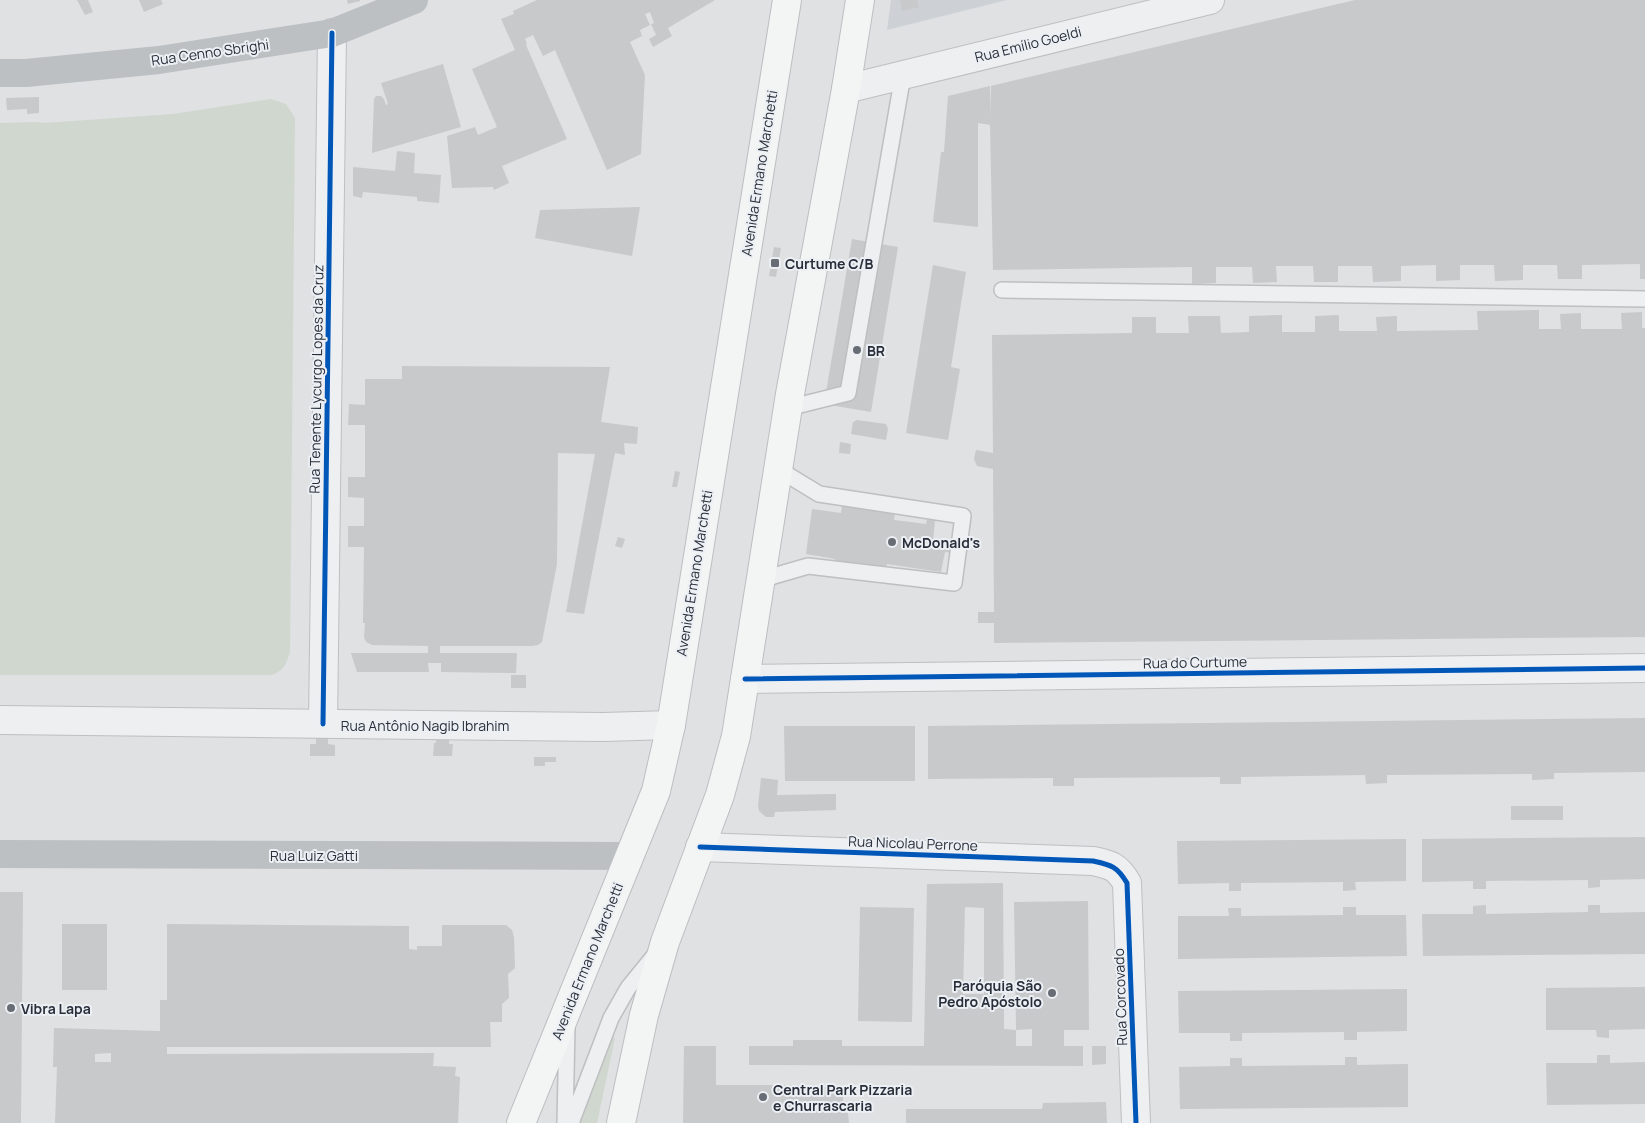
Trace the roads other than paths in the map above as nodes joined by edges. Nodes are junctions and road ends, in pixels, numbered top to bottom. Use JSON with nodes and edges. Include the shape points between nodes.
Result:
{"nodes":[{"id":1,"x":414,"y":0,"type":"edge"},
{"id":2,"x":787,"y":0,"type":"edge"},
{"id":3,"x":860,"y":0,"type":"edge"},
{"id":4,"x":1210,"y":0,"type":"edge"},
{"id":5,"x":332,"y":33,"type":"junction"},
{"id":6,"x":0,"y":73,"type":"edge"},
{"id":7,"x":903,"y":75,"type":"junction"},
{"id":8,"x":846,"y":89,"type":"junction"},
{"id":9,"x":1002,"y":290,"type":"dead end"},
{"id":10,"x":1645,"y":299,"type":"edge"},
{"id":11,"x":788,"y":408,"type":"junction"},
{"id":12,"x":778,"y":469,"type":"junction"},
{"id":13,"x":760,"y":580,"type":"junction"},
{"id":14,"x":1645,"y":668,"type":"edge"},
{"id":15,"x":745,"y":679,"type":"junction"},
{"id":16,"x":0,"y":720,"type":"edge"},
{"id":17,"x":323,"y":724,"type":"junction"},
{"id":18,"x":671,"y":725,"type":"junction"},
{"id":19,"x":700,"y":847,"type":"junction"},
{"id":20,"x":0,"y":854,"type":"edge"},
{"id":21,"x":629,"y":856,"type":"junction"},
{"id":22,"x":1121,"y":872,"type":"joint"},
{"id":23,"x":665,"y":942,"type":"junction"},
{"id":24,"x":568,"y":1008,"type":"junction"},
{"id":25,"x":521,"y":1123,"type":"edge"},
{"id":26,"x":565,"y":1123,"type":"edge"},
{"id":27,"x":571,"y":1123,"type":"edge"},
{"id":28,"x":621,"y":1123,"type":"edge"},
{"id":29,"x":1136,"y":1123,"type":"edge"}],
"edges":[{"from":1,"to":5,"type":"street","name":"Rua Cenno Sbrighi"},
{"from":2,"to":18,"type":"main road","name":"Avenida Ermano Marchetti"},
{"from":3,"to":8,"type":"main road"},
{"from":4,"to":7,"type":"street","name":"Rua Emílio Goeldi"},
{"from":5,"to":6,"type":"street","name":"Rua Cenno Sbrighi","via":[[159,60]]},
{"from":5,"to":17,"type":"street","name":"Rua Tenente Lycurgo Lopes da Cruz"},
{"from":7,"to":8,"type":"street","name":"Rua Emílio Goeldi"},
{"from":7,"to":11,"type":"lane","via":[[848,393]]},
{"from":8,"to":11,"type":"main road"},
{"from":9,"to":10,"type":"lane"},
{"from":11,"to":12,"type":"main road"},
{"from":12,"to":13,"type":"main road"},
{"from":12,"to":13,"type":"lane","via":[[819,494],[963,516],[954,583],[808,566]]},
{"from":13,"to":15,"type":"main road"},
{"from":14,"to":15,"type":"street","name":"Rua do Curtume"},
{"from":15,"to":19,"type":"main road","via":[[736,736],[720,795]]},
{"from":16,"to":17,"type":"street","name":"Rua Antônio Nagib Ibrahim"},
{"from":17,"to":18,"type":"street","name":"Rua Antônio Nagib Ibrahim"},
{"from":18,"to":21,"type":"main road","name":"Avenida Ermano Marchetti","via":[[656,791]]},
{"from":19,"to":22,"type":"street","name":"Rua Nicolau Perrone","via":[[1094,861],[1111,865]]},
{"from":19,"to":23,"type":"main road"},
{"from":20,"to":21,"type":"street","name":"Rua Luiz Gatti"},
{"from":21,"to":24,"type":"main road","name":"Avenida Ermano Marchetti"},
{"from":22,"to":29,"type":"street","name":"Rua Corcovado","via":[[1127,882]]},
{"from":23,"to":27,"type":"lane","via":[[628,988],[611,1018]]},
{"from":23,"to":28,"type":"main road","via":[[644,1014]]},
{"from":24,"to":25,"type":"main road","name":"Avenida Ermano Marchetti"},
{"from":24,"to":26,"type":"lane"}]}
